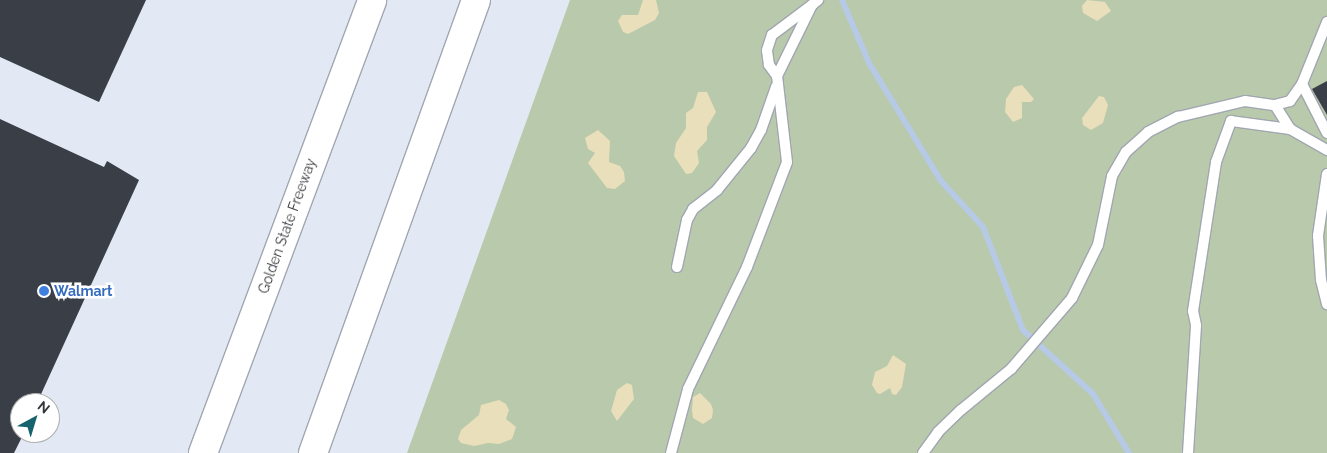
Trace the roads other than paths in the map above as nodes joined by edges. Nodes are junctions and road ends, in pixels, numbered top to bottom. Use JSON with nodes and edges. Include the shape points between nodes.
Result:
{"nodes":[{"id":1,"x":372,"y":0,"type":"edge"},
{"id":2,"x":476,"y":0,"type":"edge"},
{"id":3,"x":815,"y":2,"type":"edge"},
{"id":4,"x":1327,"y":22,"type":"edge"},
{"id":5,"x":776,"y":81,"type":"junction"},
{"id":6,"x":1302,"y":84,"type":"junction"},
{"id":7,"x":1228,"y":104,"type":"junction"},
{"id":8,"x":1275,"y":105,"type":"junction"},
{"id":9,"x":1231,"y":122,"type":"junction"},
{"id":10,"x":1290,"y":129,"type":"junction"},
{"id":11,"x":1327,"y":133,"type":"edge"},
{"id":12,"x":1327,"y":150,"type":"edge"},
{"id":13,"x":1327,"y":174,"type":"edge"},
{"id":14,"x":677,"y":267,"type":"dead end"},
{"id":15,"x":1327,"y":304,"type":"edge"},
{"id":16,"x":204,"y":446,"type":"edge"},
{"id":17,"x":313,"y":453,"type":"edge"},
{"id":18,"x":671,"y":453,"type":"edge"},
{"id":19,"x":923,"y":453,"type":"edge"},
{"id":20,"x":1188,"y":453,"type":"edge"}],
"edges":[{"from":1,"to":16,"type":"highway","name":"Golden State Freeway"},
{"from":2,"to":17,"type":"highway"},
{"from":3,"to":5,"type":"lane"},
{"from":3,"to":5,"type":"lane","via":[[772,35],[767,50],[768,65]]},
{"from":4,"to":6,"type":"lane"},
{"from":5,"to":14,"type":"lane","via":[[761,130],[751,148],[717,190],[693,209],[687,220]]},
{"from":5,"to":18,"type":"lane","via":[[783,113],[787,162],[733,298],[688,389]]},
{"from":6,"to":8,"type":"lane","via":[[1290,101]]},
{"from":6,"to":11,"type":"lane"},
{"from":7,"to":8,"type":"lane","via":[[1245,101]]},
{"from":7,"to":9,"type":"lane"},
{"from":7,"to":19,"type":"lane","via":[[1178,117],[1148,132],[1126,152],[1112,176],[1098,245],[1072,298],[1011,369],[938,432]]},
{"from":8,"to":10,"type":"lane"},
{"from":9,"to":10,"type":"lane"},
{"from":9,"to":20,"type":"lane","via":[[1216,162],[1193,311],[1196,332]]},
{"from":10,"to":12,"type":"lane"},
{"from":13,"to":15,"type":"lane","via":[[1318,236],[1321,280]]}]}
